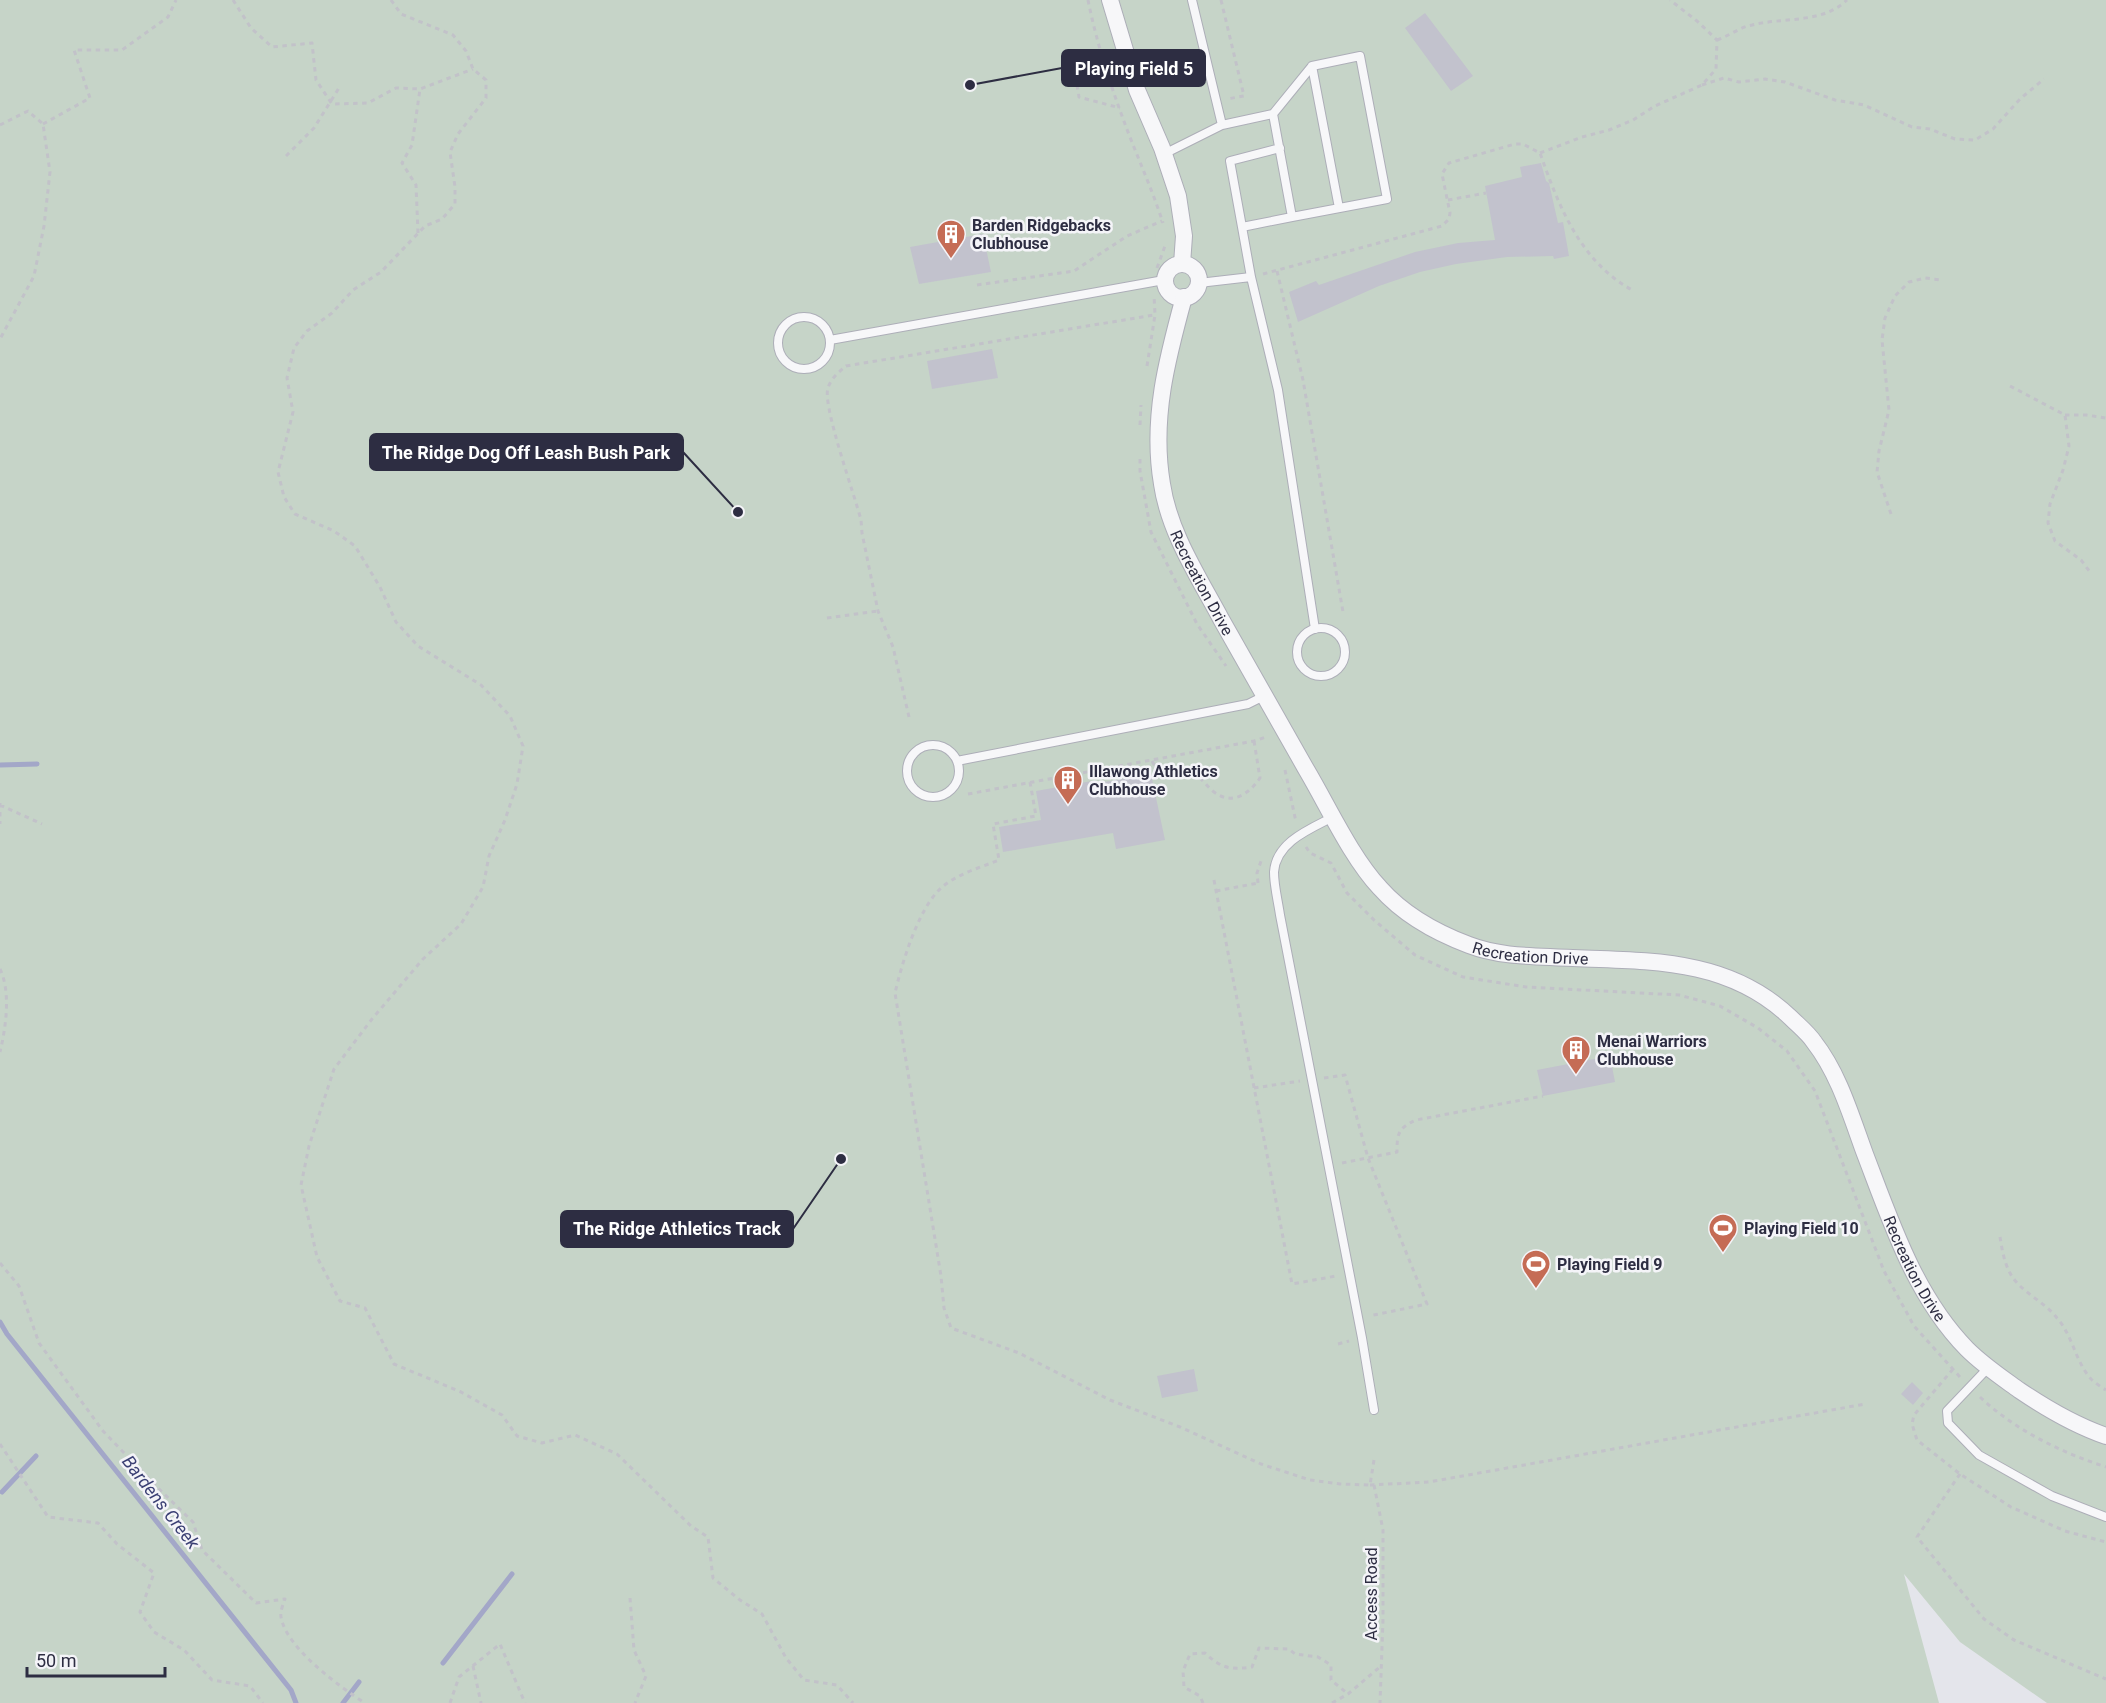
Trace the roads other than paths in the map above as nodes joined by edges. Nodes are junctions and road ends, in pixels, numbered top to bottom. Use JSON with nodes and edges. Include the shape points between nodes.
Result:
{"nodes":[{"id":1,"x":1110,"y":0,"type":"edge"},
{"id":2,"x":1192,"y":0,"type":"edge"},
{"id":3,"x":1312,"y":66,"type":"junction"},
{"id":4,"x":1273,"y":114,"type":"junction"},
{"id":5,"x":1222,"y":125,"type":"junction"},
{"id":6,"x":1280,"y":148,"type":"junction"},
{"id":7,"x":1164,"y":154,"type":"junction"},
{"id":8,"x":1339,"y":208,"type":"junction"},
{"id":9,"x":1292,"y":217,"type":"junction"},
{"id":10,"x":1242,"y":227,"type":"junction"},
{"id":11,"x":1182,"y":264,"type":"junction"},
{"id":12,"x":1251,"y":278,"type":"junction"},
{"id":13,"x":1164,"y":280,"type":"junction"},
{"id":14,"x":1199,"y":283,"type":"junction"},
{"id":15,"x":1184,"y":297,"type":"junction"},
{"id":16,"x":830,"y":340,"type":"junction"},
{"id":17,"x":1315,"y":629,"type":"junction"},
{"id":18,"x":1264,"y":696,"type":"junction"},
{"id":19,"x":957,"y":761,"type":"junction"},
{"id":20,"x":1334,"y":816,"type":"junction"},
{"id":21,"x":1988,"y":1368,"type":"junction"},
{"id":22,"x":1374,"y":1410,"type":"dead end"},
{"id":23,"x":2106,"y":1436,"type":"edge"},
{"id":24,"x":2106,"y":1517,"type":"edge"}],
"edges":[{"from":1,"to":7,"type":"street","via":[[1137,90]]},
{"from":2,"to":5,"type":"lane"},
{"from":3,"to":4,"type":"lane"},
{"from":3,"to":8,"type":"lane"},
{"from":3,"to":8,"type":"lane","via":[[1360,56],[1387,199]]},
{"from":4,"to":5,"type":"lane"},
{"from":4,"to":6,"type":"lane"},
{"from":5,"to":7,"type":"lane"},
{"from":6,"to":9,"type":"lane"},
{"from":6,"to":10,"type":"lane","via":[[1230,161]]},
{"from":7,"to":11,"type":"street","via":[[1184,236]]},
{"from":8,"to":9,"type":"lane"},
{"from":9,"to":10,"type":"lane"},
{"from":10,"to":12,"type":"lane"},
{"from":11,"to":13,"type":"street","via":[[1170,268]]},
{"from":11,"to":14,"type":"street","via":[[1194,269]]},
{"from":12,"to":14,"type":"lane"},
{"from":12,"to":17,"type":"lane","via":[[1278,390]]},
{"from":13,"to":15,"type":"street","via":[[1170,293]]},
{"from":13,"to":16,"type":"lane"},
{"from":14,"to":15,"type":"street","via":[[1194,292]]},
{"from":15,"to":18,"type":"street","name":"Recreation Drive","via":[[1164,373],[1158,415],[1162,487],[1173,525],[1191,564]]},
{"from":16,"to":16,"type":"lane","via":[[830,349],[821,363],[806,369],[784,360],[778,345],[778,337],[787,323],[802,317],[810,317],[824,326]]},
{"from":17,"to":17,"type":"lane","via":[[1336,633],[1345,652],[1336,671],[1326,675],[1315,675],[1299,663],[1299,642],[1305,633]]},
{"from":18,"to":19,"type":"lane","via":[[1248,704]]},
{"from":18,"to":20,"type":"street","name":"Recreation Drive"},
{"from":19,"to":19,"type":"lane","via":[[956,785],[943,795],[919,794],[909,782],[907,765],[923,747],[946,749]]},
{"from":20,"to":21,"type":"street","name":"Recreation Drive","via":[[1380,888],[1407,912],[1474,947],[1509,955],[1675,965],[1711,971],[1748,985],[1780,1007],[1813,1040],[1831,1069],[1916,1277],[1965,1347]]},
{"from":20,"to":22,"type":"lane","via":[[1299,836],[1278,855],[1274,873]]},
{"from":21,"to":23,"type":"street","name":"Recreation Drive","via":[[2049,1411]]},
{"from":21,"to":24,"type":"lane","via":[[1947,1411],[1948,1423],[1979,1455],[2052,1496]]}]}
